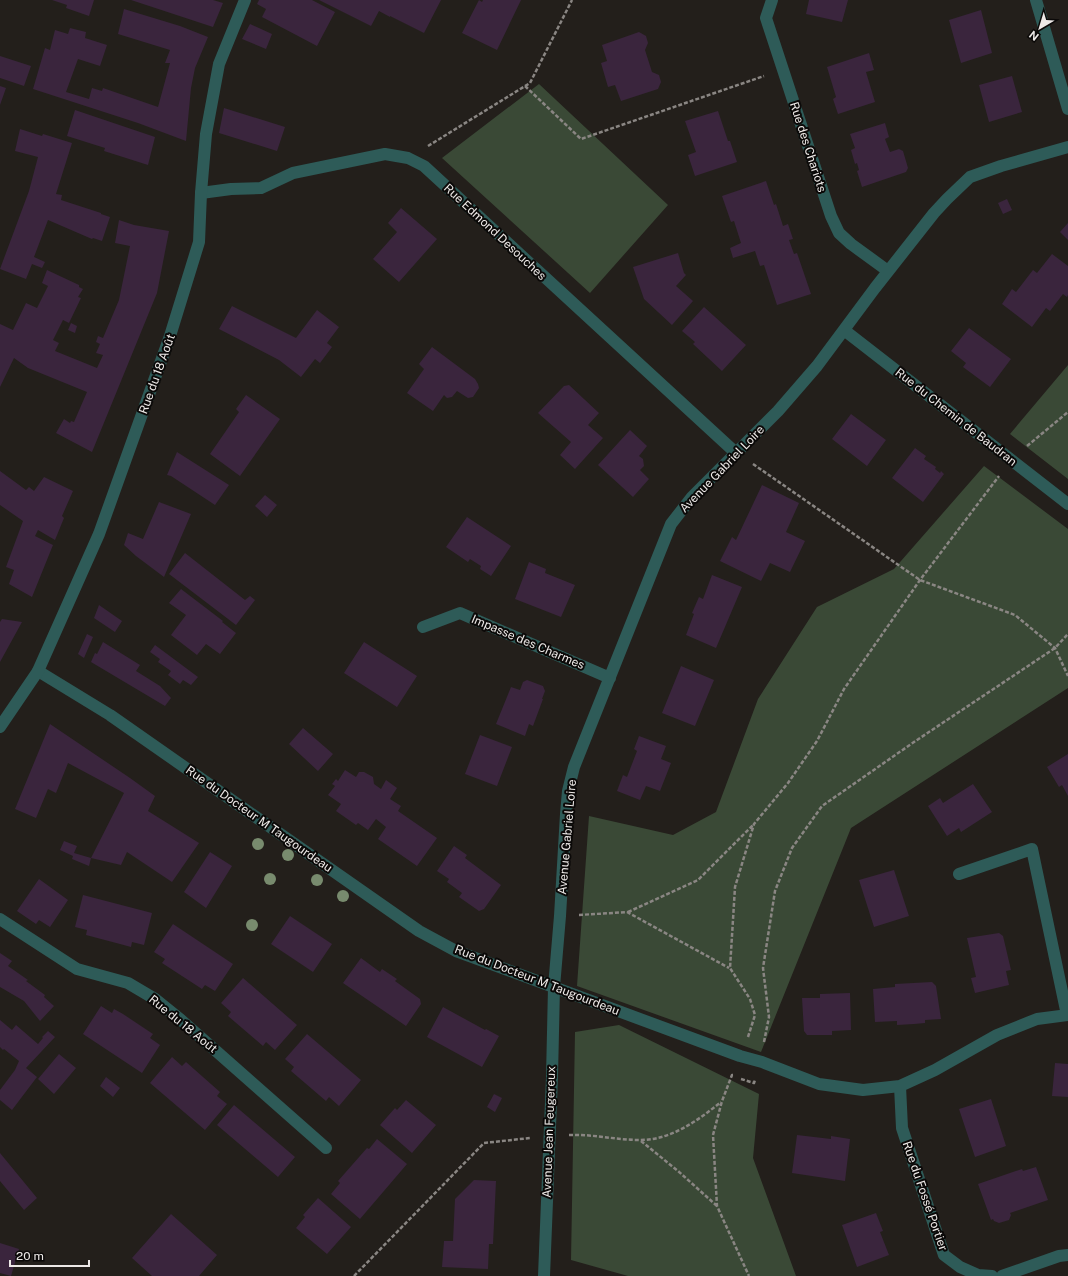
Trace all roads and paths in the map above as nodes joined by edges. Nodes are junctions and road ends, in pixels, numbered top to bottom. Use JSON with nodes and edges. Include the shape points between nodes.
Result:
{"nodes":[{"id":1,"x":245,"y":0,"type":"edge"},
{"id":2,"x":572,"y":0,"type":"edge"},
{"id":3,"x":772,"y":0,"type":"edge"},
{"id":4,"x":1036,"y":0,"type":"edge"},
{"id":5,"x":783,"y":69,"type":"junction"},
{"id":6,"x":525,"y":86,"type":"junction"},
{"id":7,"x":1068,"y":109,"type":"edge"},
{"id":8,"x":1068,"y":147,"type":"edge"},
{"id":9,"x":408,"y":158,"type":"junction"},
{"id":10,"x":201,"y":193,"type":"junction"},
{"id":11,"x":888,"y":271,"type":"junction"},
{"id":12,"x":844,"y":330,"type":"junction"},
{"id":13,"x":1068,"y":412,"type":"edge"},
{"id":14,"x":736,"y":453,"type":"junction"},
{"id":15,"x":1011,"y":460,"type":"junction"},
{"id":16,"x":1068,"y":504,"type":"edge"},
{"id":17,"x":920,"y":580,"type":"junction"},
{"id":18,"x":423,"y":627,"type":"dead end"},
{"id":19,"x":1068,"y":634,"type":"edge"},
{"id":20,"x":1055,"y":648,"type":"junction"},
{"id":21,"x":38,"y":670,"type":"junction"},
{"id":22,"x":1068,"y":676,"type":"edge"},
{"id":23,"x":610,"y":678,"type":"junction"},
{"id":24,"x":0,"y":727,"type":"edge"},
{"id":25,"x":754,"y":824,"type":"junction"},
{"id":26,"x":959,"y":874,"type":"dead end"},
{"id":27,"x":628,"y":912,"type":"junction"},
{"id":28,"x":560,"y":916,"type":"junction"},
{"id":29,"x":0,"y":918,"type":"edge"},
{"id":30,"x":730,"y":968,"type":"junction"},
{"id":31,"x":554,"y":987,"type":"junction"},
{"id":32,"x":1067,"y":1015,"type":"edge"},
{"id":33,"x":740,"y":1056,"type":"junction"},
{"id":34,"x":762,"y":1062,"type":"junction"},
{"id":35,"x":732,"y":1075,"type":"junction"},
{"id":36,"x":900,"y":1086,"type":"junction"},
{"id":37,"x":722,"y":1101,"type":"junction"},
{"id":38,"x":549,"y":1136,"type":"junction"},
{"id":39,"x":640,"y":1140,"type":"junction"},
{"id":40,"x":326,"y":1148,"type":"dead end"},
{"id":41,"x":717,"y":1206,"type":"junction"},
{"id":42,"x":1068,"y":1255,"type":"edge"},
{"id":43,"x":354,"y":1276,"type":"edge"},
{"id":44,"x":544,"y":1276,"type":"edge"},
{"id":45,"x":749,"y":1276,"type":"edge"},
{"id":46,"x":992,"y":1276,"type":"edge"},
{"id":47,"x":1002,"y":1276,"type":"edge"}],
"edges":[{"from":1,"to":10,"type":"street","name":"Rue du 18 Août","via":[[219,64],[206,134]]},
{"from":2,"to":6,"type":"path","via":[[530,83]]},
{"from":3,"to":5,"type":"street","name":"Rue des Chariots","via":[[766,18]]},
{"from":4,"to":7,"type":"street"},
{"from":5,"to":6,"type":"path","via":[[581,139]]},
{"from":5,"to":11,"type":"street","name":"Rue des Chariots","via":[[831,216],[839,233]]},
{"from":6,"to":9,"type":"path"},
{"from":8,"to":11,"type":"street","name":"Avenue Gabriel Loire","via":[[1001,166],[970,178],[934,213]]},
{"from":9,"to":10,"type":"street","name":"Rue Edmond Desouches","via":[[385,154],[293,173],[261,188]]},
{"from":9,"to":14,"type":"street","name":"Rue Edmond Desouches","via":[[424,166]]},
{"from":10,"to":21,"type":"street","name":"Rue du 18 Août","via":[[199,242],[170,336],[99,534]]},
{"from":11,"to":12,"type":"street","name":"Avenue Gabriel Loire"},
{"from":12,"to":14,"type":"street","name":"Avenue Gabriel Loire","via":[[778,411]]},
{"from":12,"to":15,"type":"street","name":"Rue du Chemin de Baudran"},
{"from":13,"to":15,"type":"path"},
{"from":14,"to":17,"type":"path"},
{"from":14,"to":23,"type":"street","name":"Avenue Gabriel Loire","via":[[692,497],[671,524]]},
{"from":15,"to":16,"type":"street","name":"Rue du Chemin de Baudran"},
{"from":15,"to":17,"type":"path"},
{"from":17,"to":20,"type":"path","via":[[1015,616]]},
{"from":17,"to":25,"type":"path","via":[[844,689],[817,740],[788,783]]},
{"from":18,"to":23,"type":"street","name":"Impasse des Charmes","via":[[460,613]]},
{"from":19,"to":20,"type":"path"},
{"from":20,"to":22,"type":"path"},
{"from":20,"to":34,"type":"path","via":[[822,806],[792,848],[775,891],[763,968],[769,1017]]},
{"from":21,"to":24,"type":"street","name":"Rue du 18 Août"},
{"from":21,"to":31,"type":"street","name":"Rue du Docteur M Taugourdeau","via":[[110,715],[419,931],[456,951]]},
{"from":23,"to":28,"type":"street","name":"Avenue Gabriel Loire","via":[[574,767],[568,791]]},
{"from":25,"to":27,"type":"path","via":[[698,880]]},
{"from":25,"to":30,"type":"path","via":[[735,887]]},
{"from":26,"to":32,"type":"street","via":[[1032,849]]},
{"from":27,"to":28,"type":"path"},
{"from":27,"to":30,"type":"path"},
{"from":28,"to":31,"type":"street","name":"Avenue Gabriel Loire"},
{"from":29,"to":40,"type":"street","name":"Rue du 18 Août","via":[[77,969],[128,983],[155,999]]},
{"from":30,"to":33,"type":"path","via":[[750,999],[755,1014]]},
{"from":31,"to":33,"type":"street","name":"Rue du Docteur M Taugourdeau"},
{"from":31,"to":38,"type":"street","name":"Avenue Jean Feugereux"},
{"from":32,"to":36,"type":"street","name":"Rue du Docteur M Taugourdeau","via":[[1037,1019],[997,1035],[935,1070]]},
{"from":33,"to":34,"type":"street","name":"Rue du Docteur M Taugourdeau"},
{"from":33,"to":35,"type":"path"},
{"from":34,"to":35,"type":"path","via":[[754,1083]]},
{"from":34,"to":36,"type":"street","name":"Rue du Docteur M Taugourdeau","via":[[819,1084],[863,1090]]},
{"from":35,"to":37,"type":"path"},
{"from":36,"to":46,"type":"street","name":"Rue du Fossé Portier","via":[[902,1128],[944,1255],[960,1267],[978,1275]]},
{"from":37,"to":39,"type":"path","via":[[688,1126],[667,1136]]},
{"from":37,"to":41,"type":"path","via":[[712,1135]]},
{"from":38,"to":39,"type":"path","via":[[577,1135]]},
{"from":38,"to":43,"type":"path","via":[[484,1143]]},
{"from":38,"to":44,"type":"street","name":"Avenue Jean Feugereux"},
{"from":39,"to":41,"type":"path"},
{"from":41,"to":45,"type":"path"},
{"from":42,"to":47,"type":"street"}]}
